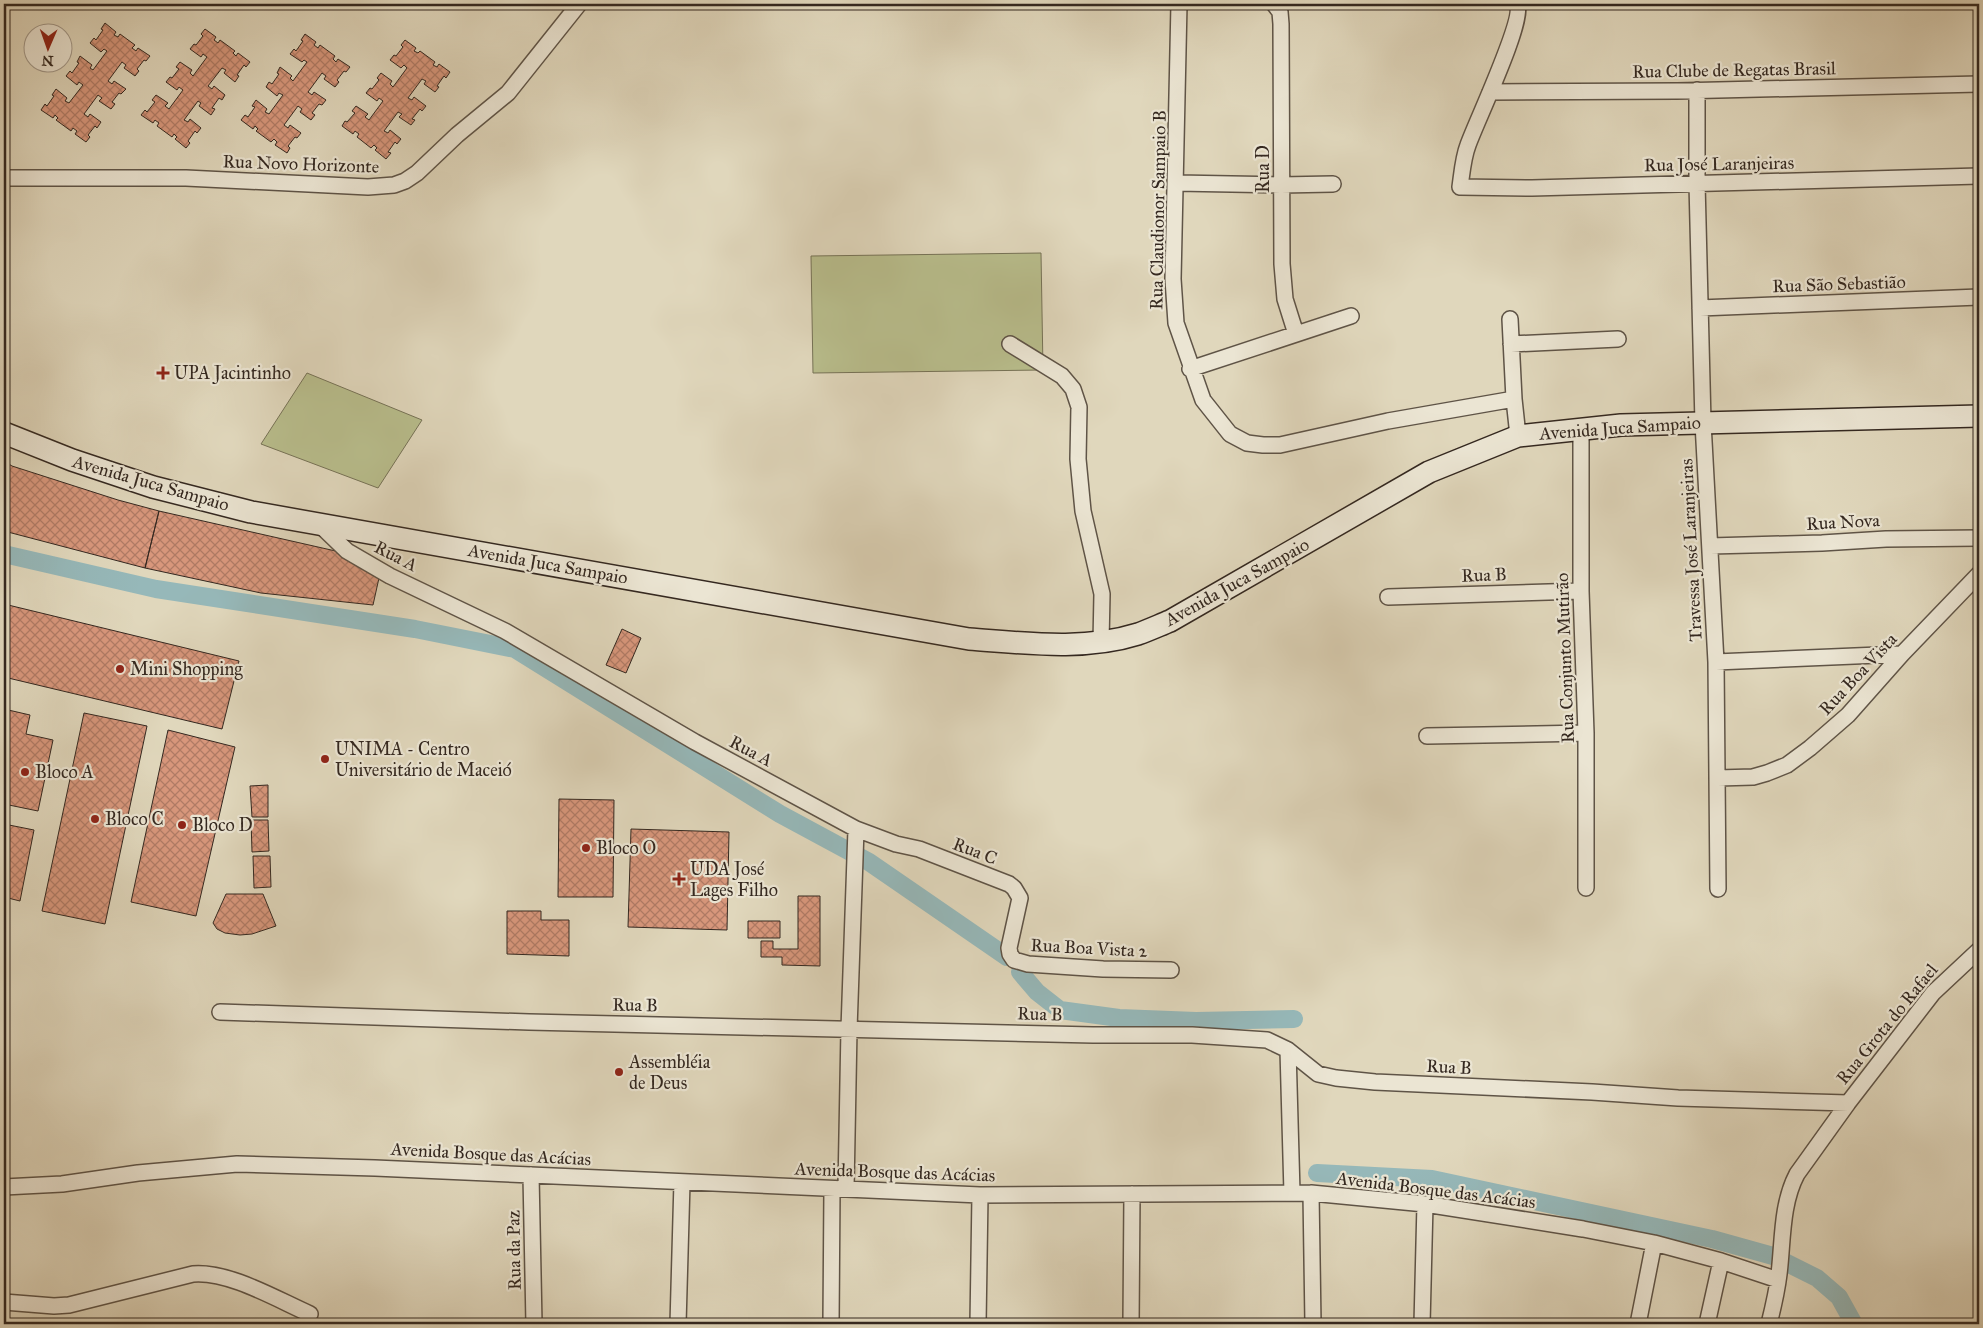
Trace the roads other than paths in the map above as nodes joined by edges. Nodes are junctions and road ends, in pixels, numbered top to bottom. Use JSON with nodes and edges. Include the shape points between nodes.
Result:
{"nodes":[{"id":1,"x":579,"y":4,"type":"edge"},
{"id":2,"x":1179,"y":4,"type":"edge"},
{"id":3,"x":1274,"y":4,"type":"edge"},
{"id":4,"x":1518,"y":7,"type":"edge"},
{"id":5,"x":1979,"y":84,"type":"edge"},
{"id":6,"x":1697,"y":90,"type":"junction"},
{"id":7,"x":1490,"y":92,"type":"junction"},
{"id":8,"x":1979,"y":176,"type":"edge"},
{"id":9,"x":4,"y":178,"type":"edge"},
{"id":10,"x":1176,"y":182,"type":"junction"},
{"id":11,"x":1697,"y":183,"type":"junction"},
{"id":12,"x":1333,"y":184,"type":"dead end"},
{"id":13,"x":1281,"y":185,"type":"junction"},
{"id":14,"x":1979,"y":297,"type":"edge"},
{"id":15,"x":1700,"y":308,"type":"junction"},
{"id":16,"x":1351,"y":316,"type":"dead end"},
{"id":17,"x":1510,"y":319,"type":"dead end"},
{"id":18,"x":1296,"y":334,"type":"junction"},
{"id":19,"x":1618,"y":339,"type":"dead end"},
{"id":20,"x":1010,"y":344,"type":"dead end"},
{"id":21,"x":1512,"y":344,"type":"junction"},
{"id":22,"x":1190,"y":370,"type":"junction"},
{"id":23,"x":1514,"y":399,"type":"junction"},
{"id":24,"x":1979,"y":416,"type":"edge"},
{"id":25,"x":1703,"y":423,"type":"junction"},
{"id":26,"x":1581,"y":428,"type":"junction"},
{"id":27,"x":4,"y":433,"type":"edge"},
{"id":28,"x":1518,"y":436,"type":"junction"},
{"id":29,"x":319,"y":524,"type":"junction"},
{"id":30,"x":1979,"y":538,"type":"edge"},
{"id":31,"x":1710,"y":546,"type":"junction"},
{"id":32,"x":1979,"y":574,"type":"edge"},
{"id":33,"x":1581,"y":591,"type":"junction"},
{"id":34,"x":1388,"y":597,"type":"dead end"},
{"id":35,"x":1102,"y":642,"type":"junction"},
{"id":36,"x":1902,"y":654,"type":"junction"},
{"id":37,"x":1716,"y":662,"type":"junction"},
{"id":38,"x":1586,"y":733,"type":"junction"},
{"id":39,"x":1428,"y":736,"type":"dead end"},
{"id":40,"x":1718,"y":778,"type":"junction"},
{"id":41,"x":856,"y":836,"type":"junction"},
{"id":42,"x":1586,"y":888,"type":"dead end"},
{"id":43,"x":1718,"y":889,"type":"dead end"},
{"id":44,"x":1979,"y":950,"type":"edge"},
{"id":45,"x":1010,"y":954,"type":"joint"},
{"id":46,"x":1171,"y":970,"type":"dead end"},
{"id":47,"x":220,"y":1012,"type":"dead end"},
{"id":48,"x":849,"y":1029,"type":"junction"},
{"id":49,"x":1288,"y":1050,"type":"junction"},
{"id":50,"x":1848,"y":1103,"type":"junction"},
{"id":51,"x":530,"y":1175,"type":"junction"},
{"id":52,"x":682,"y":1182,"type":"junction"},
{"id":53,"x":4,"y":1188,"type":"edge"},
{"id":54,"x":839,"y":1189,"type":"junction"},
{"id":55,"x":1292,"y":1193,"type":"junction"},
{"id":56,"x":1132,"y":1194,"type":"junction"},
{"id":57,"x":1311,"y":1194,"type":"junction"},
{"id":58,"x":980,"y":1195,"type":"junction"},
{"id":59,"x":1426,"y":1204,"type":"junction"},
{"id":60,"x":1654,"y":1243,"type":"junction"},
{"id":61,"x":1720,"y":1261,"type":"junction"},
{"id":62,"x":1779,"y":1276,"type":"junction"},
{"id":63,"x":4,"y":1302,"type":"edge"},
{"id":64,"x":310,"y":1314,"type":"dead end"},
{"id":65,"x":534,"y":1324,"type":"edge"},
{"id":66,"x":678,"y":1324,"type":"edge"},
{"id":67,"x":830,"y":1324,"type":"edge"},
{"id":68,"x":978,"y":1324,"type":"edge"},
{"id":69,"x":1131,"y":1324,"type":"edge"},
{"id":70,"x":1313,"y":1324,"type":"edge"},
{"id":71,"x":1422,"y":1324,"type":"edge"},
{"id":72,"x":1638,"y":1324,"type":"edge"},
{"id":73,"x":1707,"y":1324,"type":"edge"},
{"id":74,"x":1769,"y":1324,"type":"edge"}],
"edges":[{"from":1,"to":9,"type":"street","name":"Rua Novo Horizonte","via":[[508,93],[464,128],[417,173],[394,185],[368,187],[186,178]]},
{"from":2,"to":10,"type":"street","name":"Rua Claudionor Sampaio B"},
{"from":3,"to":13,"type":"street","name":"Rua D","via":[[1280,12],[1281,24]]},
{"from":4,"to":7,"type":"street"},
{"from":5,"to":6,"type":"street","name":"Rua Clube de Regatas Brasil"},
{"from":6,"to":7,"type":"street","name":"Rua Clube de Regatas Brasil"},
{"from":6,"to":11,"type":"street","name":"Travessa José Laranjeiras"},
{"from":7,"to":11,"type":"street","name":"Rua José Laranjeiras","via":[[1467,147],[1460,187]]},
{"from":8,"to":11,"type":"street","name":"Rua José Laranjeiras"},
{"from":10,"to":13,"type":"street"},
{"from":10,"to":22,"type":"street","name":"Rua Claudionor Sampaio B","via":[[1173,279],[1176,322]]},
{"from":11,"to":15,"type":"street","name":"Travessa José Laranjeiras"},
{"from":12,"to":13,"type":"street"},
{"from":13,"to":18,"type":"street","name":"Rua D","via":[[1285,299]]},
{"from":14,"to":15,"type":"street","name":"Rua São Sebastião"},
{"from":15,"to":25,"type":"street","name":"Travessa José Laranjeiras"},
{"from":16,"to":18,"type":"street"},
{"from":17,"to":21,"type":"street"},
{"from":18,"to":22,"type":"street"},
{"from":19,"to":21,"type":"street"},
{"from":20,"to":35,"type":"street","via":[[1062,376],[1073,389],[1079,414],[1078,459],[1083,511],[1102,594]]},
{"from":21,"to":23,"type":"street"},
{"from":22,"to":23,"type":"street","name":"Rua Claudionor Sampaio B","via":[[1203,400],[1230,434],[1247,443],[1262,445],[1280,445],[1388,420]]},
{"from":23,"to":28,"type":"street"},
{"from":24,"to":25,"type":"main road","name":"Avenida Juca Sampaio"},
{"from":25,"to":26,"type":"main road","name":"Avenida Juca Sampaio"},
{"from":25,"to":31,"type":"street","name":"Travessa José Laranjeiras"},
{"from":26,"to":28,"type":"main road","name":"Avenida Juca Sampaio"},
{"from":26,"to":33,"type":"street","name":"Rua Conjunto Mutirão"},
{"from":27,"to":29,"type":"main road","name":"Avenida Juca Sampaio","via":[[153,487],[251,512]]},
{"from":28,"to":35,"type":"main road","name":"Avenida Juca Sampaio","via":[[1429,472],[1170,621],[1137,634]]},
{"from":29,"to":35,"type":"main road","name":"Avenida Juca Sampaio","via":[[970,639],[1065,645]]},
{"from":29,"to":41,"type":"street","name":"Rua A","via":[[347,551],[390,576],[505,631]]},
{"from":30,"to":31,"type":"street","name":"Rua Nova","via":[[1886,538]]},
{"from":31,"to":37,"type":"street","name":"Travessa José Laranjeiras"},
{"from":32,"to":36,"type":"street","name":"Rua Boa Vista"},
{"from":33,"to":34,"type":"street","name":"Rua B"},
{"from":33,"to":38,"type":"street","name":"Rua Conjunto Mutirão"},
{"from":36,"to":37,"type":"street"},
{"from":36,"to":40,"type":"street","name":"Rua Boa Vista","via":[[1848,715],[1787,765],[1753,777]]},
{"from":37,"to":40,"type":"street","name":"Travessa José Laranjeiras"},
{"from":38,"to":39,"type":"street"},
{"from":38,"to":42,"type":"street","name":"Rua Conjunto Mutirão"},
{"from":40,"to":43,"type":"street","name":"Travessa José Laranjeiras"},
{"from":41,"to":45,"type":"street","name":"Rua C","via":[[919,849],[1009,884],[1020,898]]},
{"from":41,"to":48,"type":"street"},
{"from":44,"to":50,"type":"street","name":"Rua Grota do Rafael","via":[[1932,993]]},
{"from":45,"to":46,"type":"street","name":"Rua Boa Vista 2","via":[[1014,960],[1028,964],[1103,970]]},
{"from":47,"to":48,"type":"street","name":"Rua B"},
{"from":48,"to":49,"type":"street","name":"Rua B","via":[[1192,1034],[1267,1040]]},
{"from":48,"to":54,"type":"street"},
{"from":49,"to":50,"type":"street","name":"Rua B","via":[[1318,1074],[1375,1082],[1678,1098]]},
{"from":49,"to":55,"type":"street"},
{"from":50,"to":62,"type":"street","name":"Rua Grota do Rafael","via":[[1792,1183]]},
{"from":51,"to":52,"type":"street","name":"Avenida Bosque das Acácias"},
{"from":51,"to":53,"type":"street","name":"Avenida Bosque das Acácias","via":[[238,1164]]},
{"from":51,"to":65,"type":"street","name":"Rua da Paz"},
{"from":52,"to":54,"type":"street","name":"Avenida Bosque das Acácias"},
{"from":52,"to":66,"type":"street"},
{"from":54,"to":58,"type":"street","name":"Avenida Bosque das Acácias"},
{"from":54,"to":67,"type":"street"},
{"from":55,"to":56,"type":"street","name":"Avenida Bosque das Acácias"},
{"from":55,"to":57,"type":"street","name":"Avenida Bosque das Acácias"},
{"from":56,"to":58,"type":"street","name":"Avenida Bosque das Acácias"},
{"from":56,"to":69,"type":"street"},
{"from":57,"to":59,"type":"street","name":"Avenida Bosque das Acácias"},
{"from":57,"to":70,"type":"street"},
{"from":58,"to":68,"type":"street"},
{"from":59,"to":60,"type":"street","name":"Avenida Bosque das Acácias"},
{"from":59,"to":71,"type":"street"},
{"from":60,"to":61,"type":"street","name":"Avenida Bosque das Acácias"},
{"from":60,"to":72,"type":"street"},
{"from":61,"to":62,"type":"street","name":"Avenida Bosque das Acácias"},
{"from":61,"to":73,"type":"street"},
{"from":62,"to":74,"type":"street","name":"Rua Grota do Rafael"},
{"from":63,"to":64,"type":"street","via":[[69,1305],[204,1273],[230,1278]]}]}
